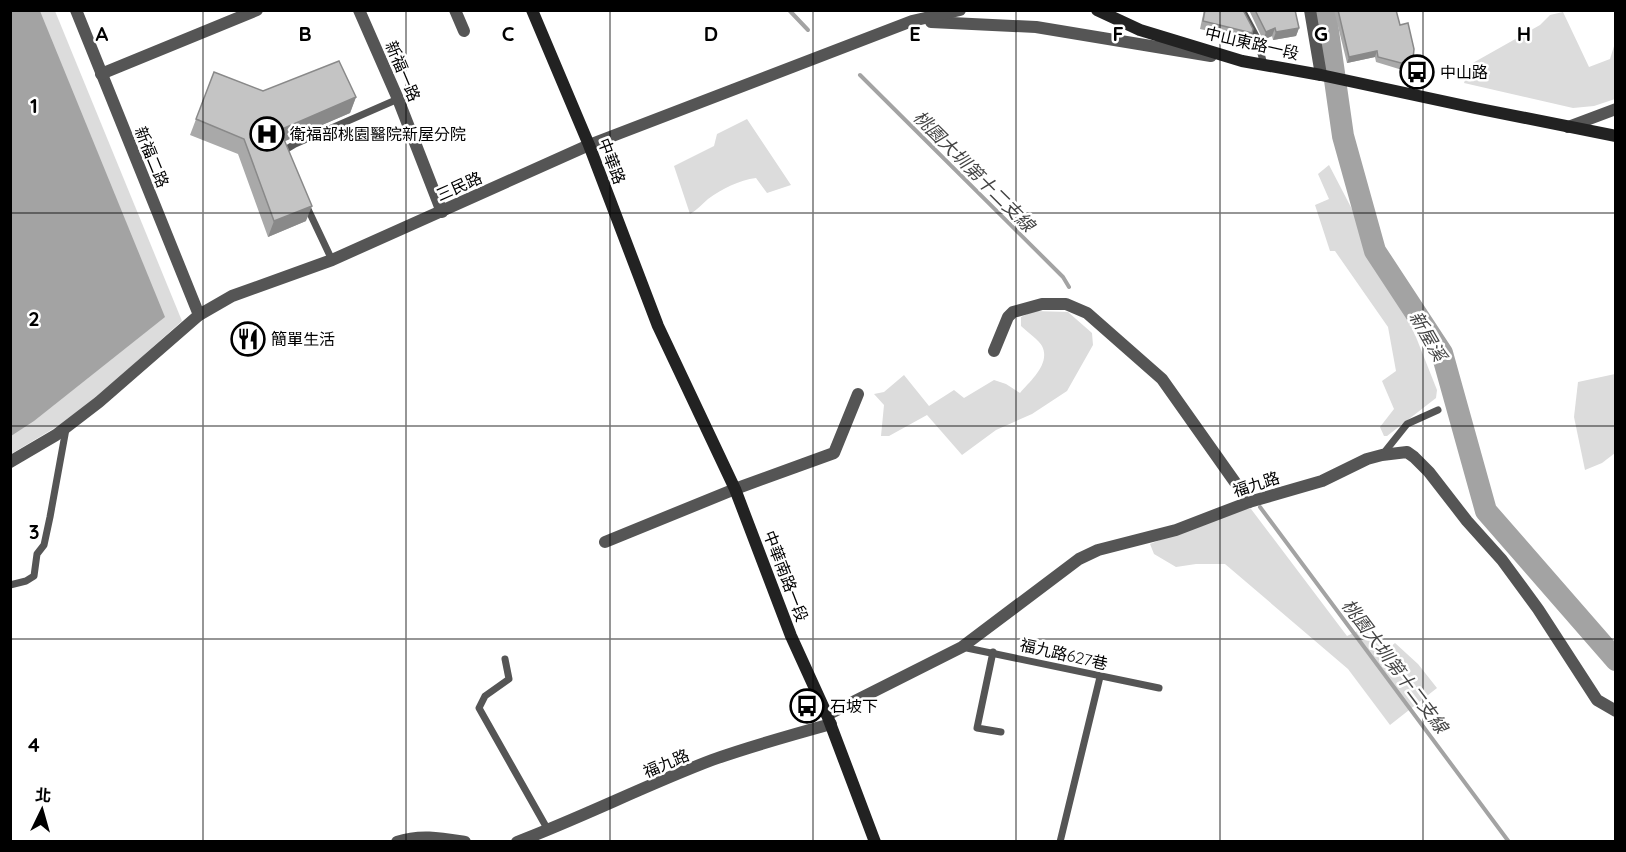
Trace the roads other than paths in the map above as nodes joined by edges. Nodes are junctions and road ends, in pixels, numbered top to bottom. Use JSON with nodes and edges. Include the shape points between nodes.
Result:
{"nodes":[{"id":1,"x":76,"y":10,"type":"edge"},
{"id":2,"x":257,"y":10,"type":"edge"},
{"id":3,"x":359,"y":10,"type":"edge"},
{"id":4,"x":455,"y":10,"type":"edge"},
{"id":5,"x":532,"y":10,"type":"edge"},
{"id":6,"x":960,"y":10,"type":"edge"},
{"id":7,"x":1097,"y":10,"type":"edge"},
{"id":8,"x":1242,"y":10,"type":"edge"},
{"id":9,"x":1310,"y":10,"type":"edge"},
{"id":10,"x":912,"y":21,"type":"junction"},
{"id":11,"x":464,"y":31,"type":"dead end"},
{"id":12,"x":1242,"y":61,"type":"junction"},
{"id":13,"x":1264,"y":65,"type":"junction"},
{"id":14,"x":101,"y":74,"type":"junction"},
{"id":15,"x":1322,"y":75,"type":"junction"},
{"id":16,"x":398,"y":99,"type":"junction"},
{"id":17,"x":1616,"y":109,"type":"edge"},
{"id":18,"x":1568,"y":127,"type":"junction"},
{"id":19,"x":1616,"y":136,"type":"edge"},
{"id":20,"x":589,"y":145,"type":"junction"},
{"id":21,"x":289,"y":166,"type":"edge"},
{"id":22,"x":302,"y":196,"type":"edge"},
{"id":23,"x":442,"y":212,"type":"junction"},
{"id":24,"x":332,"y":260,"type":"junction"},
{"id":25,"x":199,"y":315,"type":"junction"},
{"id":26,"x":658,"y":326,"type":"joint"},
{"id":27,"x":994,"y":351,"type":"dead end"},
{"id":28,"x":858,"y":394,"type":"dead end"},
{"id":29,"x":1438,"y":410,"type":"dead end"},
{"id":30,"x":66,"y":427,"type":"junction"},
{"id":31,"x":1382,"y":454,"type":"junction"},
{"id":32,"x":10,"y":462,"type":"edge"},
{"id":33,"x":735,"y":489,"type":"junction"},
{"id":34,"x":1249,"y":502,"type":"junction"},
{"id":35,"x":605,"y":542,"type":"dead end"},
{"id":36,"x":10,"y":585,"type":"edge"},
{"id":37,"x":962,"y":647,"type":"junction"},
{"id":38,"x":993,"y":652,"type":"junction"},
{"id":39,"x":505,"y":659,"type":"dead end"},
{"id":40,"x":1100,"y":677,"type":"junction"},
{"id":41,"x":1159,"y":688,"type":"dead end"},
{"id":42,"x":1616,"y":711,"type":"edge"},
{"id":43,"x":829,"y":719,"type":"junction"},
{"id":44,"x":1001,"y":732,"type":"dead end"},
{"id":45,"x":548,"y":830,"type":"junction"},
{"id":46,"x":397,"y":842,"type":"edge"},
{"id":47,"x":465,"y":842,"type":"edge"},
{"id":48,"x":517,"y":842,"type":"edge"},
{"id":49,"x":875,"y":842,"type":"edge"},
{"id":50,"x":1060,"y":842,"type":"edge"}],
"edges":[{"from":1,"to":14,"type":"street","name":"新福二路"},
{"from":2,"to":14,"type":"street"},
{"from":3,"to":16,"type":"street","name":"新福一路"},
{"from":4,"to":11,"type":"street"},
{"from":5,"to":20,"type":"main road","name":"中華路"},
{"from":6,"to":10,"type":"street","name":"三民路"},
{"from":7,"to":12,"type":"main road","name":"中山東路一段","via":[[1140,30]]},
{"from":8,"to":13,"type":"lane","via":[[1257,38]]},
{"from":9,"to":15,"type":"street"},
{"from":10,"to":12,"type":"street","via":[[1036,27]]},
{"from":10,"to":20,"type":"street","name":"三民路"},
{"from":12,"to":13,"type":"main road","name":"中山東路一段"},
{"from":13,"to":15,"type":"main road","name":"中山東路一段"},
{"from":14,"to":25,"type":"street","name":"新福二路"},
{"from":15,"to":18,"type":"main road","name":"中山東路一段"},
{"from":16,"to":21,"type":"lane","via":[[285,150]]},
{"from":16,"to":23,"type":"street","name":"新福一路"},
{"from":17,"to":18,"type":"street"},
{"from":18,"to":19,"type":"main road","name":"中山東路一段"},
{"from":20,"to":23,"type":"street","name":"三民路"},
{"from":20,"to":26,"type":"main road","name":"中華路"},
{"from":22,"to":24,"type":"lane"},
{"from":23,"to":24,"type":"street","name":"三民路"},
{"from":24,"to":25,"type":"street","name":"三民路","via":[[232,296]]},
{"from":25,"to":30,"type":"street","name":"三民路"},
{"from":26,"to":33,"type":"main road","name":"中華南路一段"},
{"from":27,"to":34,"type":"street","via":[[1013,312],[1042,304],[1066,304],[1087,313],[1162,379]]},
{"from":28,"to":33,"type":"street","via":[[834,453]]},
{"from":29,"to":31,"type":"lane","via":[[1407,424]]},
{"from":30,"to":32,"type":"street","name":"三民路"},
{"from":30,"to":36,"type":"lane","via":[[46,536],[37,554],[34,576]]},
{"from":31,"to":34,"type":"street","name":"福九路","via":[[1322,481]]},
{"from":31,"to":42,"type":"street","name":"福九路","via":[[1407,452],[1429,472],[1508,568],[1597,700]]},
{"from":33,"to":35,"type":"street"},
{"from":33,"to":43,"type":"main road","name":"中華南路一段","via":[[791,636]]},
{"from":34,"to":37,"type":"street","name":"福九路","via":[[1176,530],[1098,550],[1079,559]]},
{"from":37,"to":38,"type":"lane","name":"福九路627巷"},
{"from":37,"to":43,"type":"street","name":"福九路"},
{"from":38,"to":40,"type":"lane","name":"福九路627巷"},
{"from":38,"to":44,"type":"lane","via":[[977,728]]},
{"from":39,"to":45,"type":"lane","via":[[509,679],[484,696],[479,708]]},
{"from":40,"to":41,"type":"lane","name":"福九路627巷"},
{"from":40,"to":50,"type":"lane"},
{"from":43,"to":45,"type":"street","name":"福九路","via":[[711,761]]},
{"from":43,"to":49,"type":"main road","name":"中華南路一段"},
{"from":45,"to":48,"type":"street","name":"福九路"},
{"from":46,"to":47,"type":"street","via":[[432,836]]}]}
